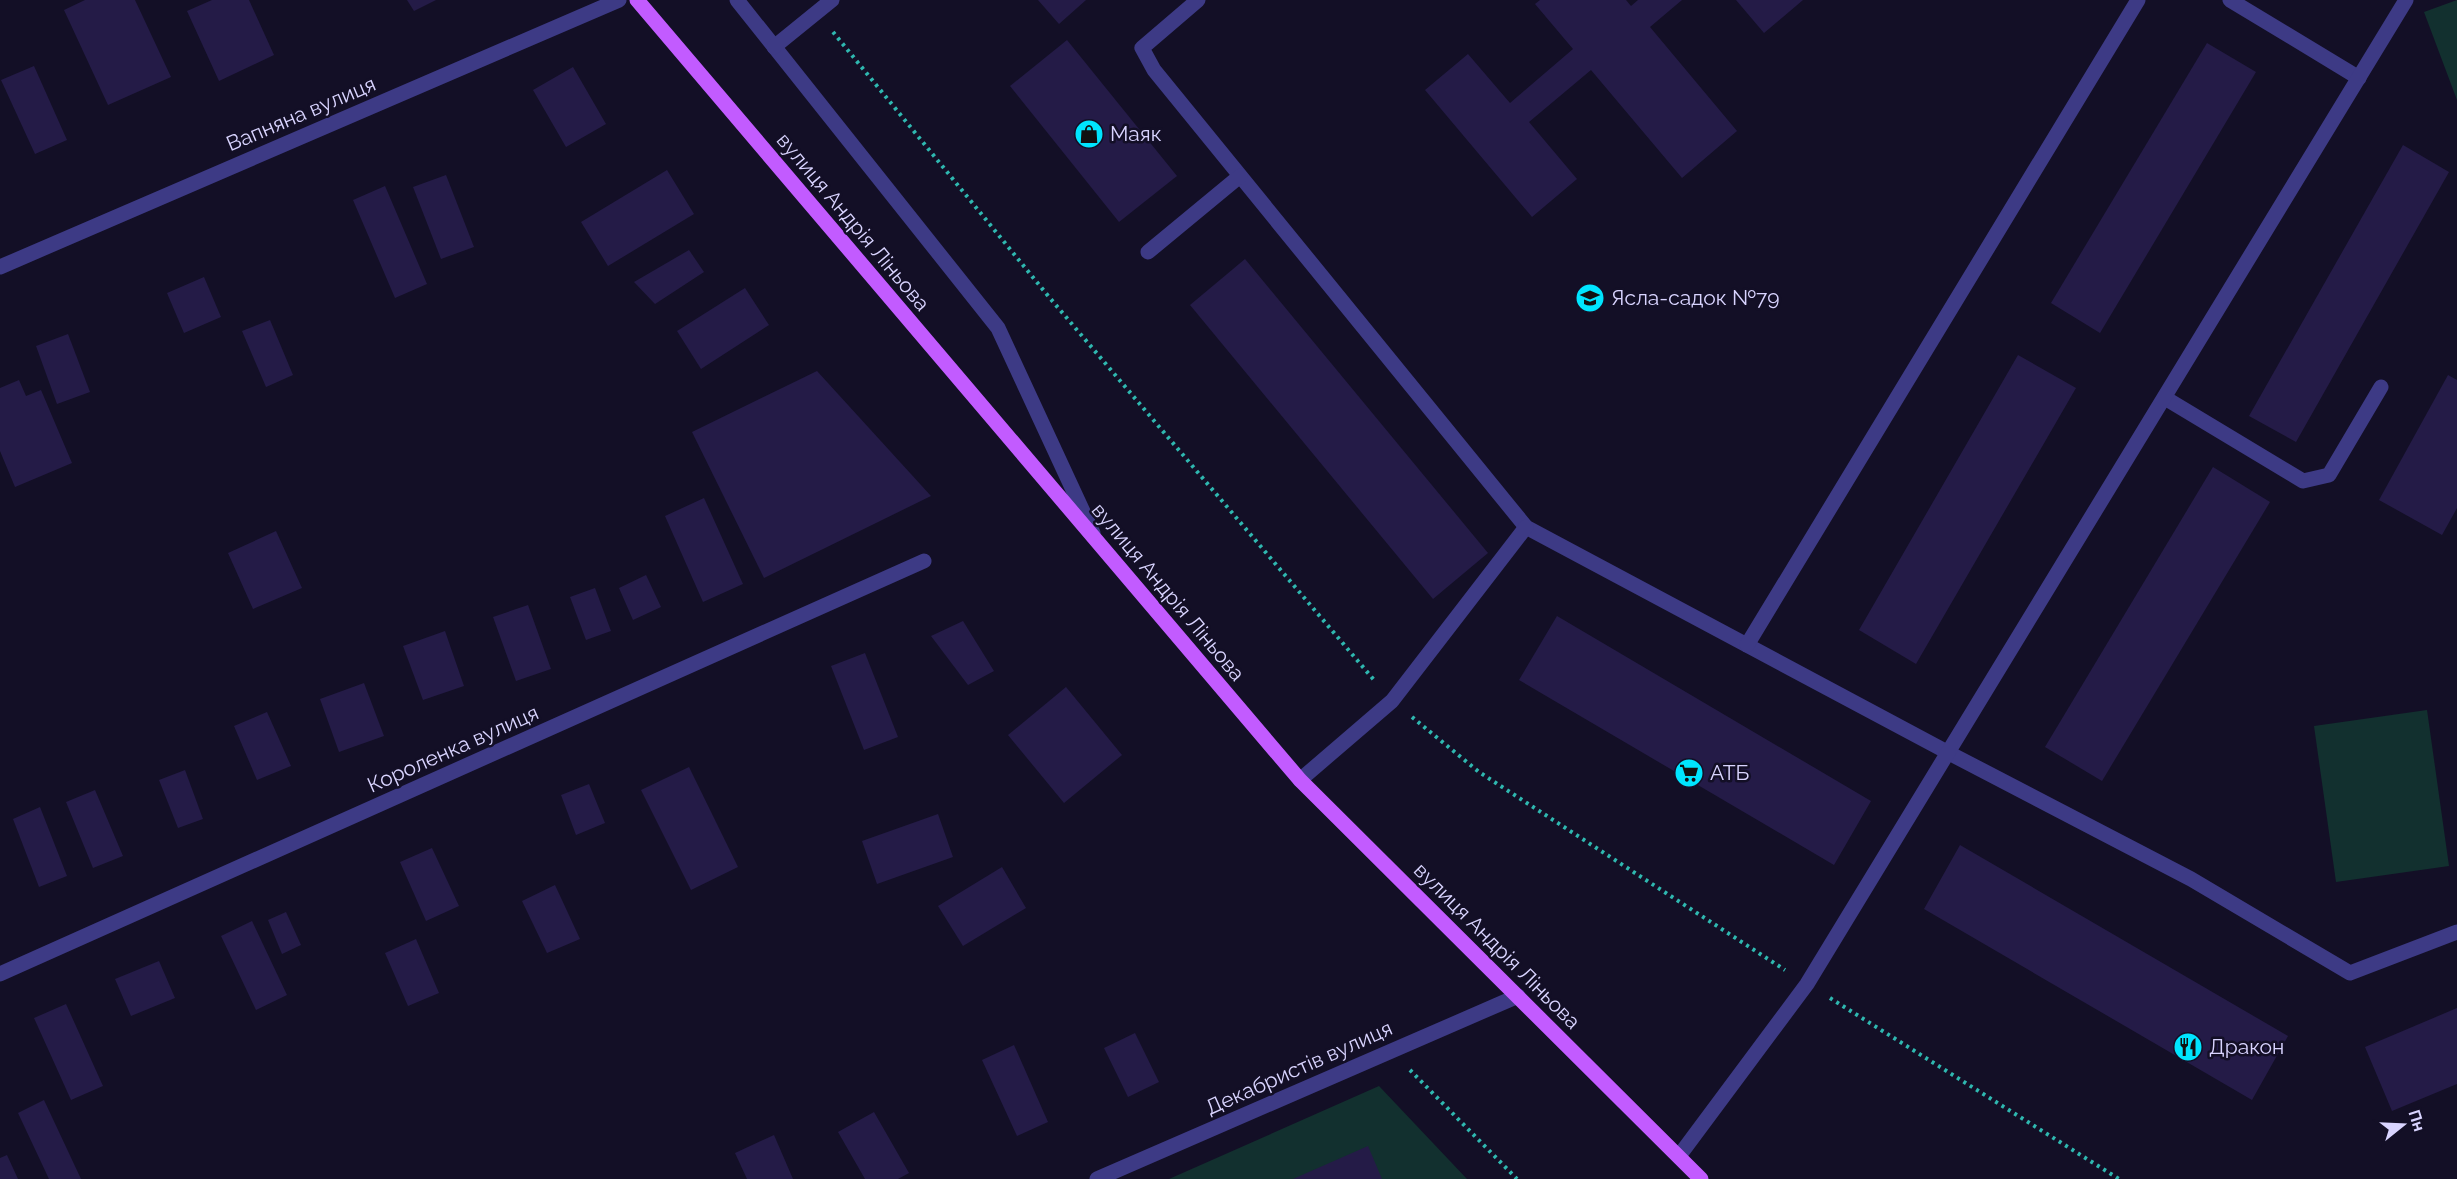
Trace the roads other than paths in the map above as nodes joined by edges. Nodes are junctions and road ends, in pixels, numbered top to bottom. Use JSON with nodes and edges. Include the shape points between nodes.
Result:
{"nodes":[{"id":1,"x":619,"y":0,"type":"edge"},
{"id":2,"x":637,"y":0,"type":"edge"},
{"id":3,"x":737,"y":0,"type":"edge"},
{"id":4,"x":832,"y":0,"type":"edge"},
{"id":5,"x":1198,"y":0,"type":"edge"},
{"id":6,"x":2138,"y":0,"type":"edge"},
{"id":7,"x":2230,"y":0,"type":"edge"},
{"id":8,"x":2406,"y":0,"type":"edge"},
{"id":9,"x":774,"y":47,"type":"junction"},
{"id":10,"x":2359,"y":78,"type":"junction"},
{"id":11,"x":1240,"y":176,"type":"junction"},
{"id":12,"x":1148,"y":252,"type":"dead end"},
{"id":13,"x":0,"y":267,"type":"edge"},
{"id":14,"x":2381,"y":387,"type":"dead end"},
{"id":15,"x":2165,"y":398,"type":"junction"},
{"id":16,"x":1526,"y":528,"type":"junction"},
{"id":17,"x":1096,"y":540,"type":"junction"},
{"id":18,"x":924,"y":561,"type":"dead end"},
{"id":19,"x":1747,"y":645,"type":"junction"},
{"id":20,"x":1948,"y":753,"type":"junction"},
{"id":21,"x":1300,"y":780,"type":"junction"},
{"id":22,"x":2457,"y":932,"type":"edge"},
{"id":23,"x":0,"y":974,"type":"edge"},
{"id":24,"x":1518,"y":996,"type":"junction"},
{"id":25,"x":1679,"y":1156,"type":"junction"},
{"id":26,"x":1098,"y":1179,"type":"edge"},
{"id":27,"x":1701,"y":1179,"type":"edge"}],
"edges":[{"from":1,"to":13,"type":"street","name":"Вапняна вулиця"},
{"from":2,"to":17,"type":"main road","name":"вулиця Андрія Ліньова"},
{"from":3,"to":9,"type":"street"},
{"from":4,"to":9,"type":"street"},
{"from":5,"to":11,"type":"street","via":[[1142,48],[1154,70]]},
{"from":6,"to":19,"type":"street"},
{"from":7,"to":10,"type":"street"},
{"from":8,"to":10,"type":"street"},
{"from":9,"to":17,"type":"street","via":[[998,328]]},
{"from":10,"to":15,"type":"street"},
{"from":11,"to":12,"type":"street"},
{"from":11,"to":16,"type":"street"},
{"from":14,"to":15,"type":"street","via":[[2329,475],[2303,481]]},
{"from":15,"to":20,"type":"street"},
{"from":16,"to":19,"type":"street"},
{"from":16,"to":21,"type":"street","via":[[1392,701]]},
{"from":17,"to":21,"type":"main road","name":"вулиця Андрія Ліньова"},
{"from":18,"to":23,"type":"street","name":"Короленка вулиця"},
{"from":19,"to":20,"type":"street"},
{"from":20,"to":22,"type":"street","via":[[2191,879],[2350,973]]},
{"from":20,"to":25,"type":"street","via":[[1807,984]]},
{"from":21,"to":24,"type":"main road","name":"вулиця Андрія Ліньова"},
{"from":24,"to":25,"type":"main road","name":"вулиця Андрія Ліньова"},
{"from":24,"to":26,"type":"street","name":"Декабристів вулиця"},
{"from":25,"to":27,"type":"main road","name":"вулиця Андрія Ліньова"}]}
